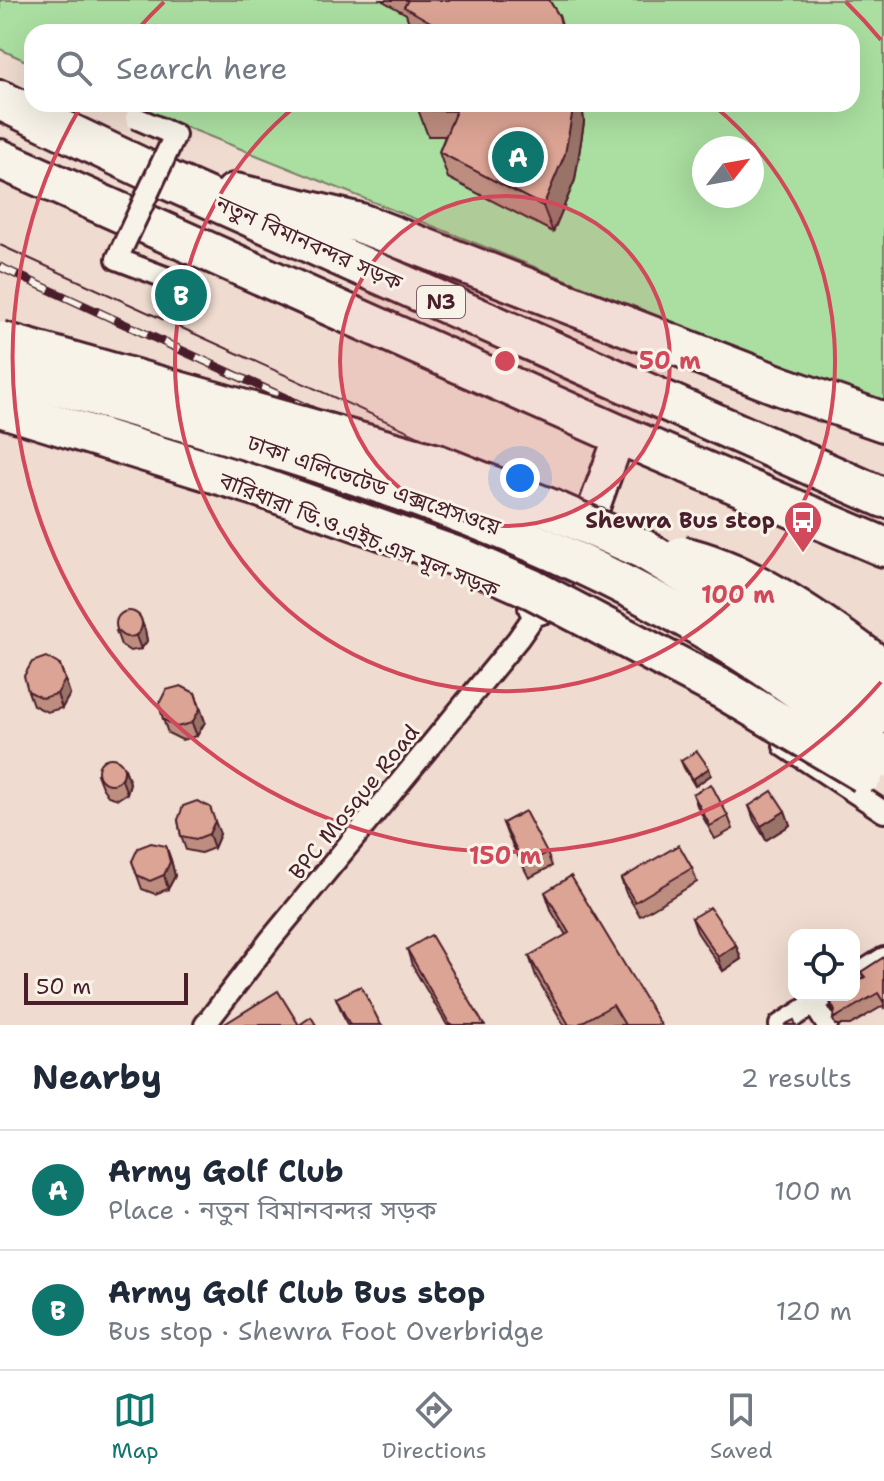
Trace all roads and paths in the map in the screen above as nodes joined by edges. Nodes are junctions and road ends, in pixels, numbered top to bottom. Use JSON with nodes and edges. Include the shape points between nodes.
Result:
{"nodes":[{"id":1,"x":0,"y":100,"type":"edge"},
{"id":2,"x":24,"y":111,"type":"edge"},
{"id":3,"x":25,"y":112,"type":"edge"},
{"id":4,"x":136,"y":118,"type":"dead end"},
{"id":5,"x":0,"y":159,"type":"edge"},
{"id":6,"x":170,"y":181,"type":"junction"},
{"id":7,"x":167,"y":278,"type":"dead end"},
{"id":8,"x":0,"y":341,"type":"edge"},
{"id":9,"x":0,"y":369,"type":"edge"},
{"id":10,"x":0,"y":388,"type":"edge"},
{"id":11,"x":0,"y":407,"type":"edge"},
{"id":12,"x":884,"y":422,"type":"edge"},
{"id":13,"x":620,"y":435,"type":"junction"},
{"id":14,"x":884,"y":498,"type":"edge"},
{"id":15,"x":847,"y":531,"type":"junction"},
{"id":16,"x":884,"y":547,"type":"edge"},
{"id":17,"x":643,"y":549,"type":"junction"},
{"id":18,"x":884,"y":556,"type":"edge"},
{"id":19,"x":539,"y":609,"type":"junction"},
{"id":20,"x":884,"y":670,"type":"edge"},
{"id":21,"x":884,"y":714,"type":"edge"},
{"id":22,"x":877,"y":772,"type":"edge"},
{"id":23,"x":884,"y":812,"type":"edge"},
{"id":24,"x":884,"y":958,"type":"edge"},
{"id":25,"x":860,"y":973,"type":"edge"},
{"id":26,"x":818,"y":1001,"type":"edge"},
{"id":27,"x":821,"y":1001,"type":"edge"},
{"id":28,"x":205,"y":1025,"type":"edge"},
{"id":29,"x":780,"y":1025,"type":"edge"},
{"id":30,"x":827,"y":1025,"type":"edge"}],
"edges":[{"from":1,"to":2,"type":"highway","name":"নতুন বিমানবন্দর সড়ক","number":"N3"},
{"from":3,"to":6,"type":"highway","name":"নতুন বিমানবন্দর সড়ক","number":"N3"},
{"from":4,"to":7,"type":"street","bridge":true,"via":[[175,135],[117,259]]},
{"from":5,"to":13,"type":"highway","number":"N3"},
{"from":6,"to":12,"type":"highway","via":[[360,223]]},
{"from":6,"to":14,"type":"highway","name":"নতুন বিমানবন্দর সড়ক","number":"N3"},
{"from":8,"to":17,"type":"highway","name":"ঢাকা এলিভেটেড এক্সপ্রেসওয়ে","bridge":true,"via":[[437,464]]},
{"from":9,"to":22,"type":"highway","name":"ঢাকা এলিভেটেড এক্সপ্রেসওয়ে","bridge":true,"via":[[446,505],[630,586],[798,688]]},
{"from":10,"to":19,"type":"street","name":"বারিধারা ডি.ও.এইচ.এস মূল সড়ক"},
{"from":11,"to":22,"type":"highway","bridge":true,"via":[[282,495],[466,560],[532,589]]},
{"from":13,"to":15,"type":"highway","number":"N3"},
{"from":13,"to":19,"type":"street","via":[[584,535]]},
{"from":15,"to":16,"type":"highway","number":"N3"},
{"from":15,"to":18,"type":"highway"},
{"from":17,"to":20,"type":"highway","bridge":true,"via":[[733,573],[830,630]]},
{"from":17,"to":21,"type":"highway","name":"ঢাকা এলিভেটেড এক্সপ্রেসওয়ে","bridge":true,"via":[[801,650]]},
{"from":19,"to":23,"type":"street","via":[[566,617],[698,689]]},
{"from":19,"to":28,"type":"street","name":"BPC Mosque Road"},
{"from":24,"to":25,"type":"street"},
{"from":26,"to":29,"type":"street"},
{"from":27,"to":30,"type":"street"}]}
